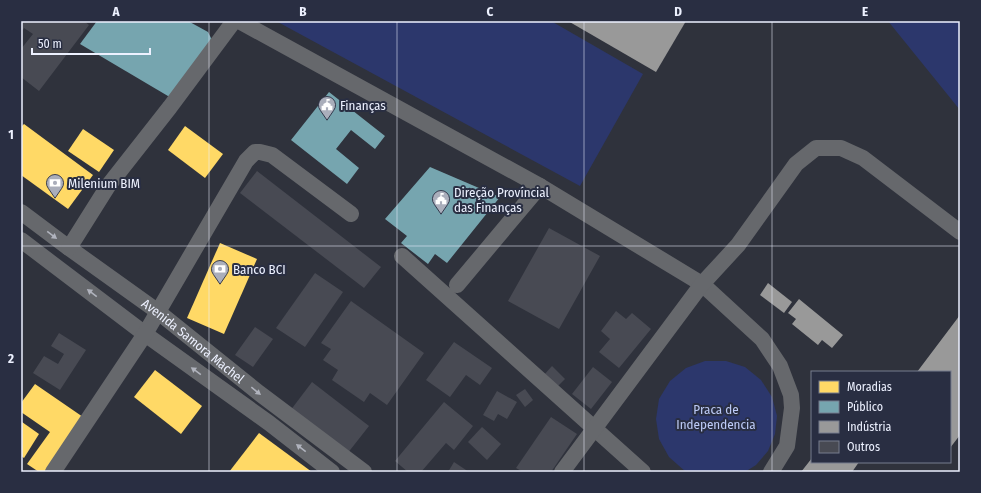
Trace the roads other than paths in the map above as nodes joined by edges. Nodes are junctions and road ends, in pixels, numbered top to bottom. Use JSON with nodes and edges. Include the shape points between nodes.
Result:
{"nodes":[{"id":1,"x":234,"y":21,"type":"edge"},
{"id":2,"x":239,"y":21,"type":"edge"},
{"id":3,"x":540,"y":186,"type":"junction"},
{"id":4,"x":21,"y":212,"type":"edge"},
{"id":5,"x":351,"y":214,"type":"dead end"},
{"id":6,"x":960,"y":232,"type":"edge"},
{"id":7,"x":21,"y":240,"type":"edge"},
{"id":8,"x":69,"y":248,"type":"junction"},
{"id":9,"x":402,"y":256,"type":"dead end"},
{"id":10,"x":702,"y":284,"type":"junction"},
{"id":11,"x":456,"y":285,"type":"dead end"},
{"id":12,"x":157,"y":311,"type":"junction"},
{"id":13,"x":145,"y":334,"type":"junction"},
{"id":14,"x":595,"y":430,"type":"junction"},
{"id":15,"x":53,"y":472,"type":"edge"},
{"id":16,"x":332,"y":472,"type":"edge"},
{"id":17,"x":364,"y":472,"type":"edge"},
{"id":18,"x":562,"y":472,"type":"edge"},
{"id":19,"x":643,"y":472,"type":"edge"},
{"id":20,"x":771,"y":472,"type":"edge"}],
"edges":[{"from":1,"to":8,"type":"street","via":[[108,186]]},
{"from":2,"to":3,"type":"street"},
{"from":3,"to":10,"type":"street"},
{"from":3,"to":11,"type":"street"},
{"from":4,"to":8,"type":"street","name":"Avenida Samora Machel","one_way":true},
{"from":5,"to":12,"type":"street","via":[[272,156],[255,152],[246,161]]},
{"from":6,"to":10,"type":"street","via":[[863,158],[841,148],[816,148],[796,164],[738,245]]},
{"from":13,"to":7,"type":"street","name":"Avenida Samora Machel","one_way":true},
{"from":8,"to":12,"type":"street","name":"Avenida Samora Machel"},
{"from":9,"to":14,"type":"street"},
{"from":10,"to":14,"type":"street"},
{"from":10,"to":20,"type":"street","via":[[762,339],[780,366],[791,395],[792,408],[787,446]]},
{"from":12,"to":13,"type":"street"},
{"from":12,"to":17,"type":"street","name":"Avenida Samora Machel","one_way":true,"via":[[259,393]]},
{"from":13,"to":15,"type":"street"},
{"from":16,"to":13,"type":"street","name":"Avenida Samora Machel","one_way":true,"via":[[269,423]]},
{"from":14,"to":18,"type":"street"},
{"from":14,"to":19,"type":"street"}]}
